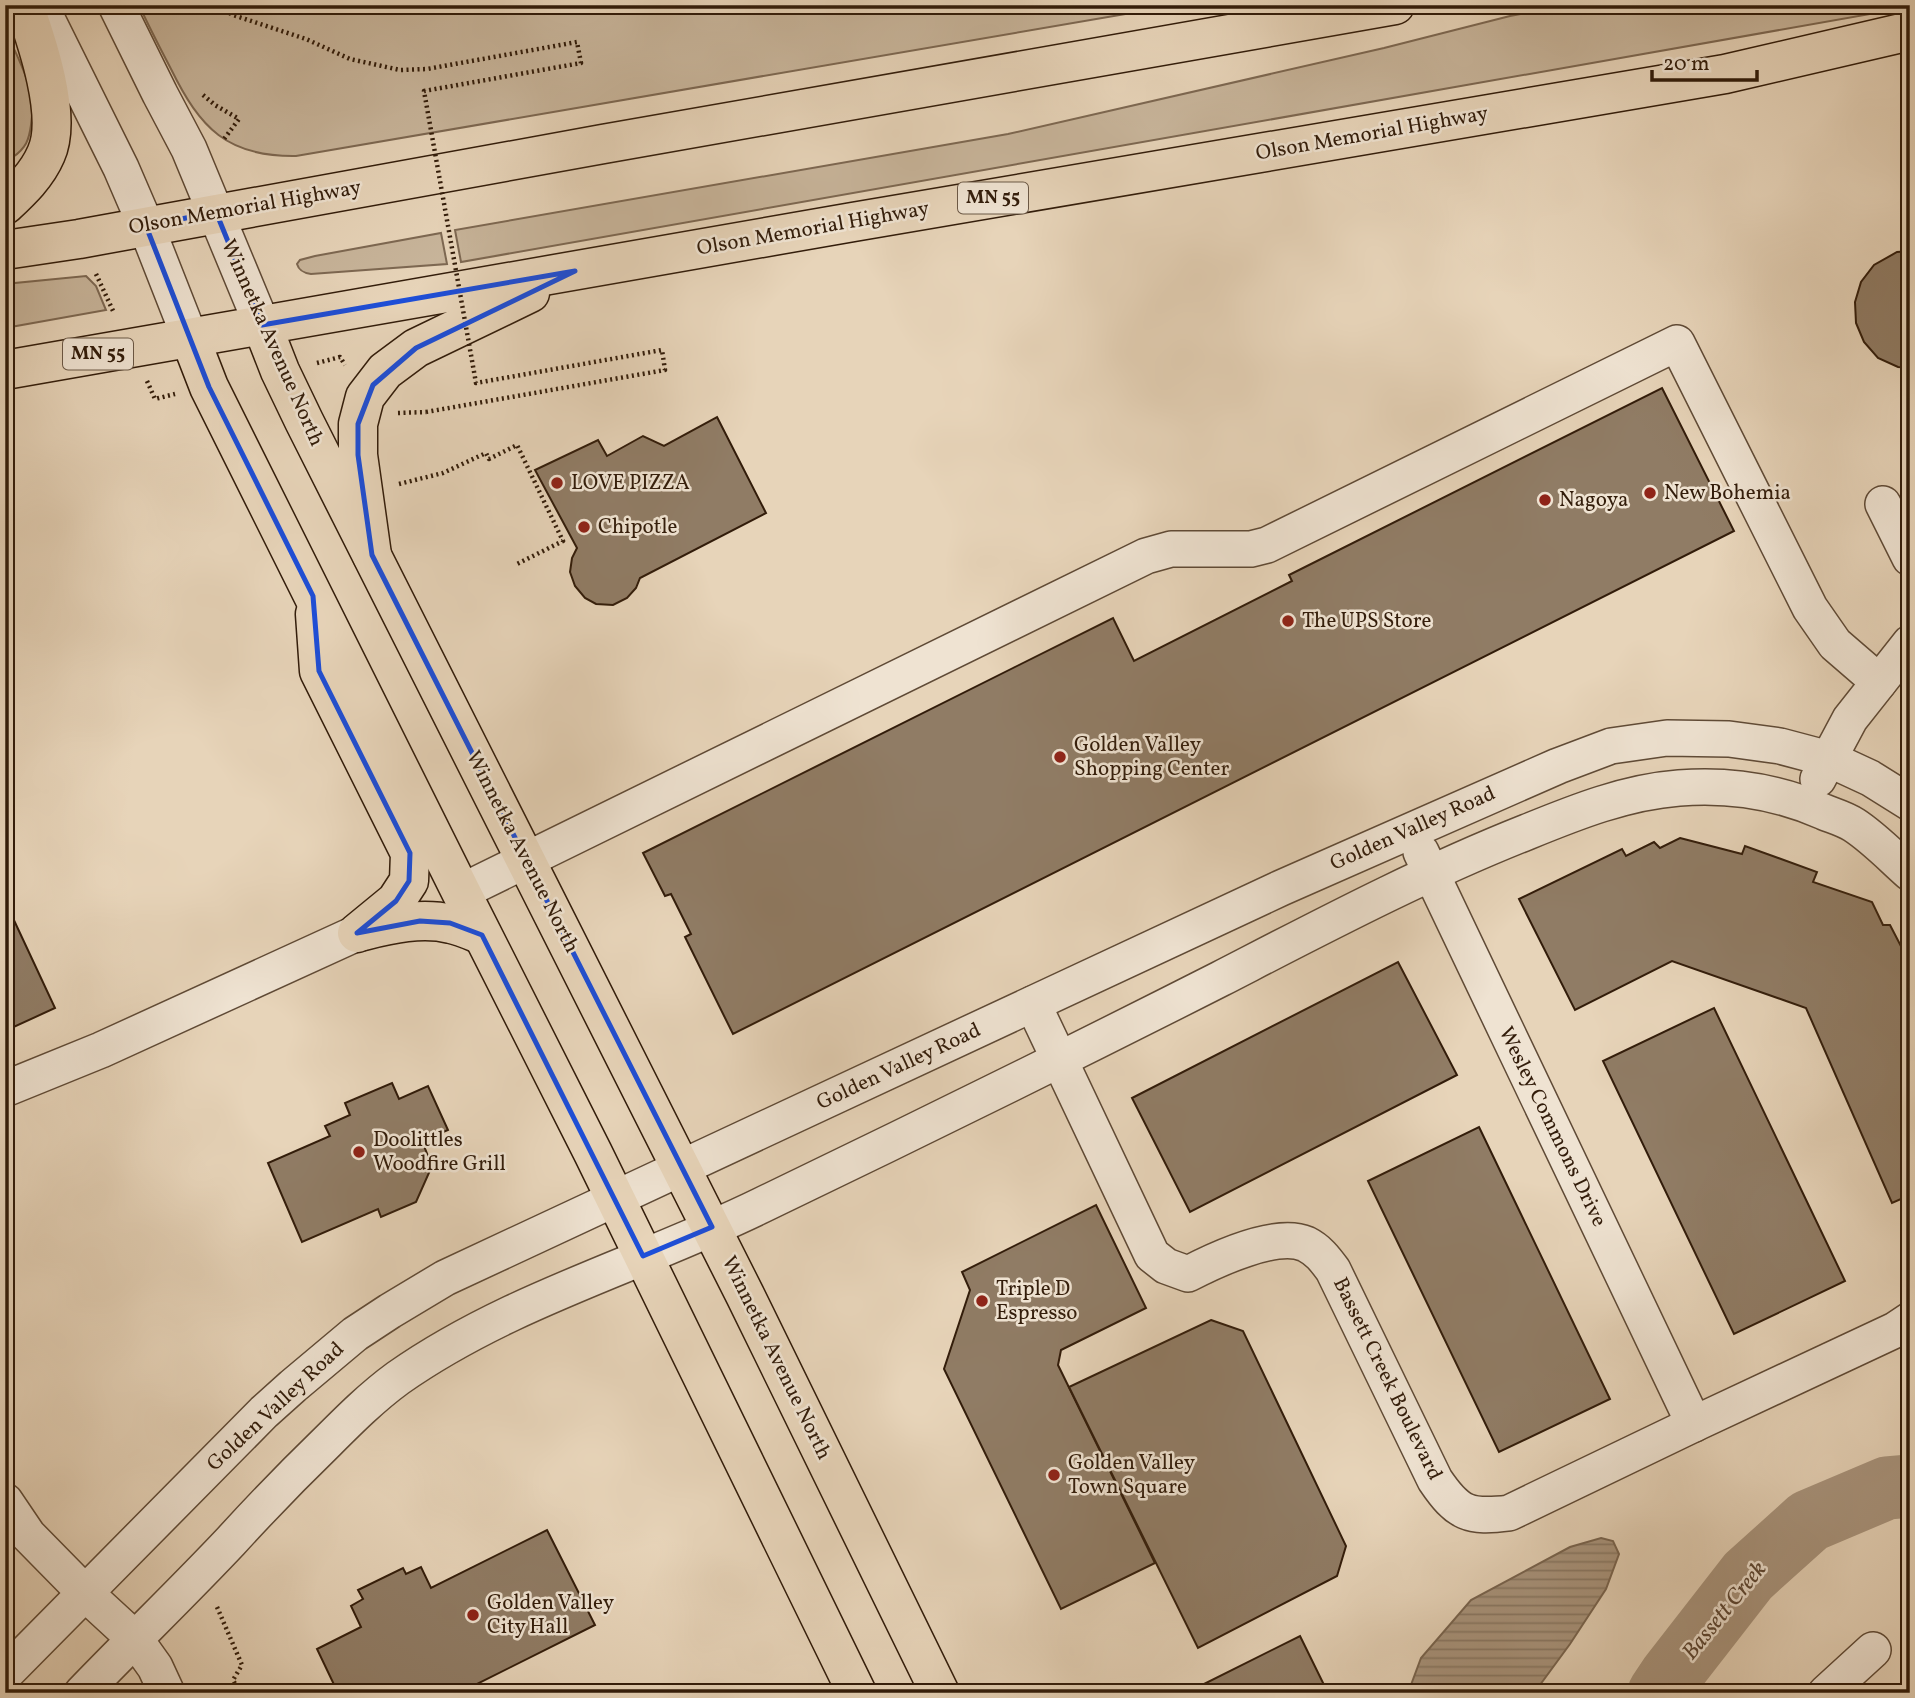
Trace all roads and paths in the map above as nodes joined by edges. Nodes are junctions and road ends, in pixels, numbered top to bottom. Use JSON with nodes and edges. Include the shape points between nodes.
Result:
{"nodes":[{"id":1,"x":24,"y":5,"type":"edge"},
{"id":2,"x":40,"y":5,"type":"edge"},
{"id":3,"x":116,"y":5,"type":"edge"},
{"id":4,"x":215,"y":5,"type":"edge"},
{"id":5,"x":1395,"y":5,"type":"edge"},
{"id":6,"x":1910,"y":31,"type":"edge"},
{"id":7,"x":1910,"y":58,"type":"edge"},
{"id":8,"x":1725,"y":74,"type":"junction"},
{"id":9,"x":199,"y":90,"type":"dead end"},
{"id":10,"x":224,"y":139,"type":"dead end"},
{"id":11,"x":5,"y":205,"type":"edge"},
{"id":12,"x":216,"y":212,"type":"junction"},
{"id":13,"x":146,"y":226,"type":"junction"},
{"id":14,"x":5,"y":250,"type":"edge"},
{"id":15,"x":575,"y":271,"type":"junction"},
{"id":16,"x":262,"y":326,"type":"junction"},
{"id":17,"x":190,"y":338,"type":"junction"},
{"id":18,"x":5,"y":370,"type":"edge"},
{"id":19,"x":426,"y":412,"type":"dead end"},
{"id":20,"x":396,"y":484,"type":"dead end"},
{"id":21,"x":1883,"y":504,"type":"dead end"},
{"id":22,"x":372,"y":555,"type":"junction"},
{"id":23,"x":1910,"y":558,"type":"edge"},
{"id":24,"x":515,"y":565,"type":"dead end"},
{"id":25,"x":313,"y":596,"type":"junction"},
{"id":26,"x":1910,"y":643,"type":"edge"},
{"id":27,"x":1879,"y":682,"type":"junction"},
{"id":28,"x":1829,"y":759,"type":"junction"},
{"id":29,"x":1805,"y":803,"type":"junction"},
{"id":30,"x":1910,"y":803,"type":"edge"},
{"id":31,"x":1411,"y":830,"type":"junction"},
{"id":32,"x":526,"y":861,"type":"junction"},
{"id":33,"x":1431,"y":873,"type":"junction"},
{"id":34,"x":1910,"y":873,"type":"edge"},
{"id":35,"x":461,"y":892,"type":"junction"},
{"id":36,"x":357,"y":933,"type":"junction"},
{"id":37,"x":482,"y":935,"type":"junction"},
{"id":38,"x":1033,"y":1004,"type":"junction"},
{"id":39,"x":1060,"y":1061,"type":"junction"},
{"id":40,"x":5,"y":1090,"type":"edge"},
{"id":41,"x":681,"y":1168,"type":"junction"},
{"id":42,"x":615,"y":1199,"type":"junction"},
{"id":43,"x":712,"y":1227,"type":"junction"},
{"id":44,"x":643,"y":1256,"type":"junction"},
{"id":45,"x":1910,"y":1320,"type":"edge"},
{"id":46,"x":1694,"y":1424,"type":"junction"},
{"id":47,"x":5,"y":1501,"type":"edge"},
{"id":48,"x":85,"y":1593,"type":"junction"},
{"id":49,"x":216,"y":1603,"type":"dead end"},
{"id":50,"x":135,"y":1639,"type":"junction"},
{"id":51,"x":1873,"y":1650,"type":"dead end"},
{"id":52,"x":5,"y":1674,"type":"edge"},
{"id":53,"x":82,"y":1693,"type":"edge"},
{"id":54,"x":167,"y":1693,"type":"edge"},
{"id":55,"x":240,"y":1693,"type":"edge"},
{"id":56,"x":857,"y":1693,"type":"edge"},
{"id":57,"x":940,"y":1693,"type":"edge"},
{"id":58,"x":1826,"y":1693,"type":"edge"}],
"edges":[{"from":1,"to":11,"type":"main road","via":[[46,76],[52,133],[35,174]]},
{"from":2,"to":13,"type":"street"},
{"from":3,"to":12,"type":"street","name":"Winnetka Avenue North"},
{"from":4,"to":19,"type":"path","bridge":true,"via":[[350,59],[400,70],[578,42],[581,63],[424,91],[476,383],[662,350],[665,370]]},
{"from":5,"to":12,"type":"main road","name":"Olson Memorial Highway"},
{"from":6,"to":8,"type":"main road","name":"Olson Memorial Highway","number":"MN 55"},
{"from":7,"to":8,"type":"main road"},
{"from":8,"to":15,"type":"main road","name":"Olson Memorial Highway","number":"MN 55"},
{"from":9,"to":10,"type":"path","via":[[215,106],[239,119]]},
{"from":12,"to":13,"type":"main road","name":"Olson Memorial Highway"},
{"from":12,"to":16,"type":"street","name":"Winnetka Avenue North"},
{"from":13,"to":14,"type":"main road","name":"Olson Memorial Highway"},
{"from":13,"to":17,"type":"street"},
{"from":15,"to":16,"type":"main road","name":"Olson Memorial Highway","number":"MN 55"},
{"from":15,"to":22,"type":"main road","via":[[416,348],[373,385],[358,424]]},
{"from":16,"to":17,"type":"main road","name":"Olson Memorial Highway","number":"MN 55"},
{"from":16,"to":22,"type":"main road","name":"Winnetka Avenue North"},
{"from":17,"to":18,"type":"main road","name":"Olson Memorial Highway","number":"MN 55"},
{"from":17,"to":25,"type":"main road","via":[[209,387]]},
{"from":20,"to":24,"type":"path","via":[[443,473],[485,453],[489,459],[517,445],[563,541]]},
{"from":21,"to":23,"type":"street"},
{"from":22,"to":32,"type":"main road","name":"Winnetka Avenue North"},
{"from":25,"to":35,"type":"main road"},
{"from":25,"to":36,"type":"main road","via":[[319,671],[410,853],[409,881],[403,891]]},
{"from":26,"to":27,"type":"street"},
{"from":27,"to":28,"type":"street","via":[[1850,719]]},
{"from":27,"to":32,"type":"street","via":[[1835,644],[1810,608],[1676,343],[1267,545],[1251,550],[1171,549],[1146,556]]},
{"from":28,"to":29,"type":"street"},
{"from":28,"to":30,"type":"street","name":"Golden Valley Road"},
{"from":28,"to":31,"type":"street","name":"Golden Valley Road","via":[[1729,739],[1667,738],[1611,746]]},
{"from":29,"to":33,"type":"street","via":[[1762,791],[1714,787],[1633,795],[1589,807]]},
{"from":29,"to":34,"type":"street","via":[[1852,824]]},
{"from":31,"to":33,"type":"street","name":"Wesley Commons Drive"},
{"from":31,"to":38,"type":"street","name":"Golden Valley Road"},
{"from":32,"to":35,"type":"street"},
{"from":32,"to":41,"type":"main road","name":"Winnetka Avenue North"},
{"from":33,"to":39,"type":"street"},
{"from":33,"to":46,"type":"street","name":"Wesley Commons Drive"},
{"from":35,"to":37,"type":"main road"},
{"from":36,"to":37,"type":"main road","via":[[420,921],[450,923]]},
{"from":36,"to":40,"type":"street"},
{"from":37,"to":42,"type":"main road"},
{"from":38,"to":39,"type":"street","name":"Bassett Creek Boulevard"},
{"from":38,"to":41,"type":"street","name":"Golden Valley Road"},
{"from":39,"to":43,"type":"street"},
{"from":39,"to":46,"type":"street","name":"Bassett Creek Boulevard","via":[[1152,1255],[1166,1266],[1188,1274],[1253,1246],[1283,1241],[1303,1242],[1319,1252],[1333,1270],[1435,1480],[1447,1498],[1467,1513],[1509,1513]]},
{"from":41,"to":42,"type":"street","name":"Golden Valley Road"},
{"from":41,"to":43,"type":"main road","name":"Winnetka Avenue North"},
{"from":42,"to":44,"type":"main road"},
{"from":42,"to":48,"type":"street","name":"Golden Valley Road","via":[[445,1278],[355,1334],[264,1412]]},
{"from":43,"to":44,"type":"street"},
{"from":43,"to":57,"type":"main road","name":"Winnetka Avenue North"},
{"from":44,"to":50,"type":"street","via":[[472,1332],[393,1382],[361,1408]]},
{"from":44,"to":56,"type":"main road"},
{"from":45,"to":46,"type":"street","name":"Bassett Creek Boulevard"},
{"from":47,"to":48,"type":"street","via":[[28,1535]]},
{"from":48,"to":50,"type":"street"},
{"from":48,"to":52,"type":"street","name":"Golden Valley Road"},
{"from":49,"to":55,"type":"path","via":[[242,1665],[233,1680]]},
{"from":50,"to":53,"type":"street"},
{"from":50,"to":54,"type":"street"},
{"from":51,"to":58,"type":"street"}]}
